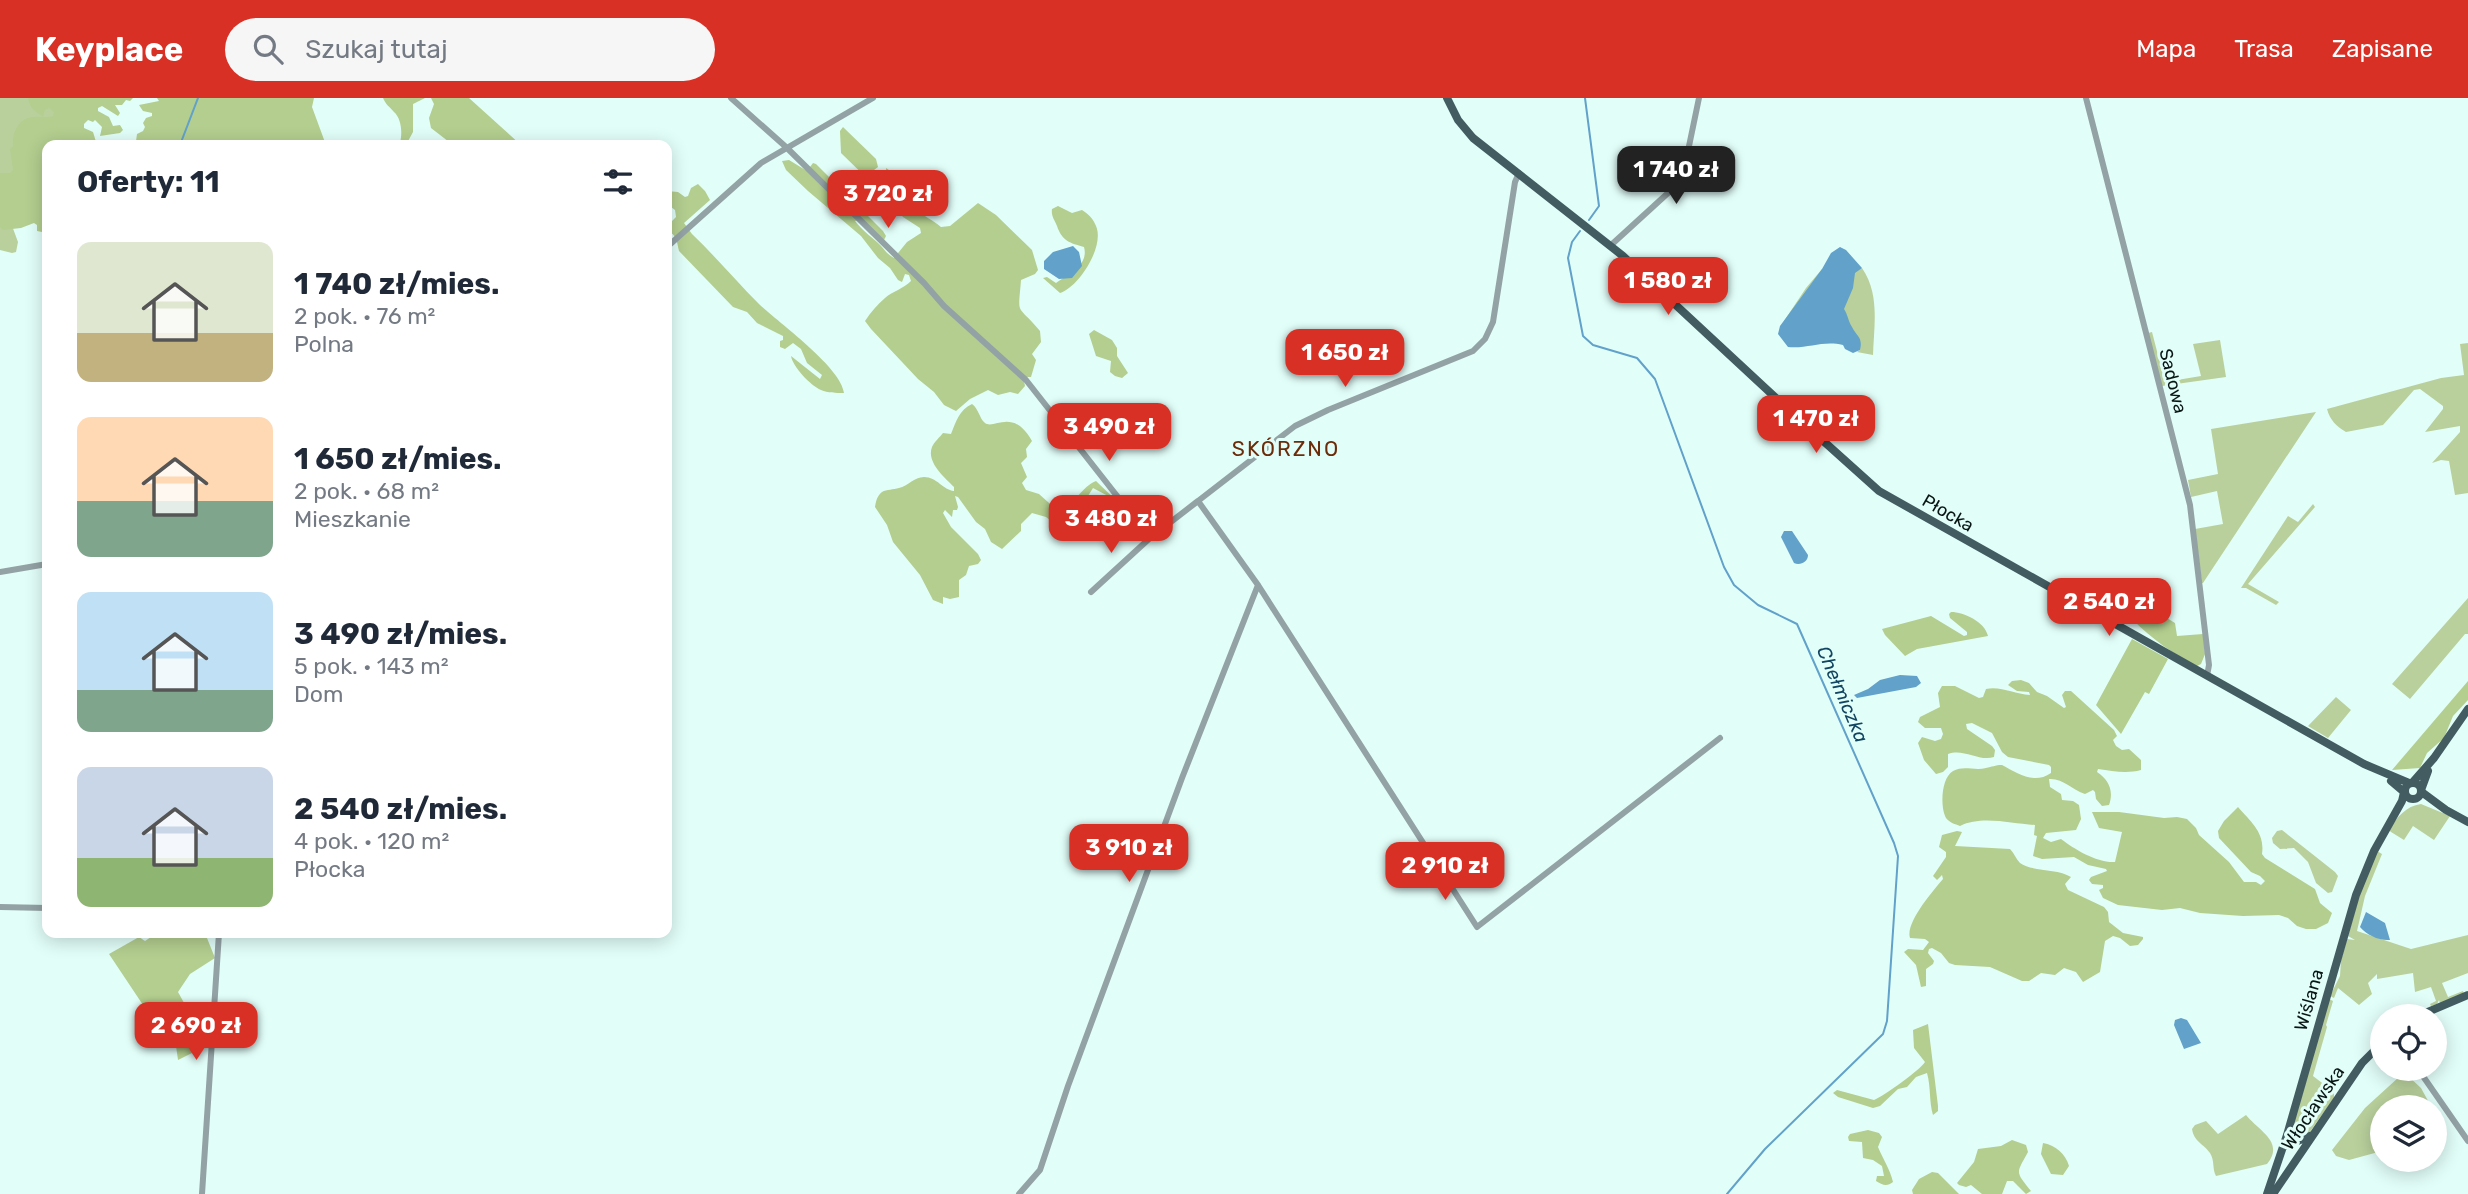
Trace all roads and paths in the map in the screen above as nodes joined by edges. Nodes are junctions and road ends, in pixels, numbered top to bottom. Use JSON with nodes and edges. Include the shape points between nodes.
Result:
{"nodes":[{"id":1,"x":731,"y":98,"type":"edge"},
{"id":2,"x":873,"y":98,"type":"edge"},
{"id":3,"x":1447,"y":98,"type":"edge"},
{"id":4,"x":1699,"y":98,"type":"edge"},
{"id":5,"x":2086,"y":98,"type":"edge"},
{"id":6,"x":786,"y":148,"type":"junction"},
{"id":7,"x":1519,"y":173,"type":"junction"},
{"id":8,"x":672,"y":243,"type":"edge"},
{"id":9,"x":1610,"y":246,"type":"junction"},
{"id":10,"x":1198,"y":501,"type":"junction"},
{"id":11,"x":1150,"y":538,"type":"junction"},
{"id":12,"x":42,"y":565,"type":"edge"},
{"id":13,"x":0,"y":572,"type":"edge"},
{"id":14,"x":1258,"y":585,"type":"junction"},
{"id":15,"x":1091,"y":592,"type":"dead end"},
{"id":16,"x":2207,"y":676,"type":"junction"},
{"id":17,"x":2468,"y":709,"type":"edge"},
{"id":18,"x":1720,"y":738,"type":"dead end"},
{"id":19,"x":2434,"y":758,"type":"junction"},
{"id":20,"x":2377,"y":771,"type":"junction"},
{"id":21,"x":2411,"y":783,"type":"junction"},
{"id":22,"x":2421,"y":790,"type":"junction"},
{"id":23,"x":2404,"y":792,"type":"junction"},
{"id":24,"x":2414,"y":799,"type":"junction"},
{"id":25,"x":2446,"y":810,"type":"junction"},
{"id":26,"x":2392,"y":820,"type":"junction"},
{"id":27,"x":2468,"y":822,"type":"edge"},
{"id":28,"x":0,"y":907,"type":"edge"},
{"id":29,"x":42,"y":908,"type":"edge"},
{"id":30,"x":219,"y":938,"type":"edge"},
{"id":31,"x":2468,"y":995,"type":"edge"},
{"id":32,"x":2447,"y":1004,"type":"edge"},
{"id":33,"x":2370,"y":1055,"type":"edge"},
{"id":34,"x":2426,"y":1081,"type":"edge"},
{"id":35,"x":2315,"y":1132,"type":"junction"},
{"id":36,"x":2287,"y":1135,"type":"junction"},
{"id":37,"x":2468,"y":1141,"type":"edge"},
{"id":38,"x":2295,"y":1142,"type":"junction"},
{"id":39,"x":2283,"y":1147,"type":"junction"},
{"id":40,"x":2301,"y":1154,"type":"junction"},
{"id":41,"x":202,"y":1194,"type":"edge"},
{"id":42,"x":1019,"y":1194,"type":"edge"},
{"id":43,"x":2267,"y":1194,"type":"edge"},
{"id":44,"x":2273,"y":1194,"type":"edge"}],
"edges":[{"from":1,"to":6,"type":"street"},
{"from":2,"to":6,"type":"street"},
{"from":3,"to":7,"type":"main road","name":"Płocka","via":[[1473,138]]},
{"from":4,"to":9,"type":"street","via":[[1679,183]]},
{"from":5,"to":16,"type":"street","name":"Sadowa","via":[[2190,505]]},
{"from":6,"to":8,"type":"street","via":[[761,163]]},
{"from":6,"to":11,"type":"street","via":[[944,306],[1026,380]]},
{"from":7,"to":9,"type":"main road","name":"Płocka"},
{"from":7,"to":10,"type":"street","via":[[1493,322],[1482,344],[1295,426]]},
{"from":9,"to":16,"type":"main road","name":"Płocka","via":[[1879,491]]},
{"from":10,"to":11,"type":"street"},
{"from":10,"to":14,"type":"street"},
{"from":11,"to":15,"type":"street"},
{"from":12,"to":13,"type":"street"},
{"from":14,"to":18,"type":"street","via":[[1477,927]]},
{"from":14,"to":42,"type":"street","via":[[1040,1170]]},
{"from":16,"to":20,"type":"main road","name":"Płocka"},
{"from":17,"to":19,"type":"main road"},
{"from":19,"to":21,"type":"main road"},
{"from":19,"to":22,"type":"main road"},
{"from":20,"to":21,"type":"main road","name":"Płocka"},
{"from":20,"to":23,"type":"main road","name":"Płocka"},
{"from":21,"to":22,"type":"main road"},
{"from":21,"to":23,"type":"main road"},
{"from":22,"to":24,"type":"main road"},
{"from":22,"to":25,"type":"main road"},
{"from":23,"to":24,"type":"main road"},
{"from":23,"to":26,"type":"main road","name":"Wiślana"},
{"from":24,"to":25,"type":"main road"},
{"from":24,"to":26,"type":"main road","name":"Wiślana"},
{"from":25,"to":27,"type":"main road"},
{"from":26,"to":36,"type":"main road","name":"Wiślana","via":[[2356,894]]},
{"from":28,"to":29,"type":"street"},
{"from":30,"to":41,"type":"street"},
{"from":31,"to":32,"type":"main road"},
{"from":33,"to":35,"type":"main road","name":"Włocławska"},
{"from":34,"to":37,"type":"street"},
{"from":35,"to":38,"type":"main road"},
{"from":35,"to":40,"type":"main road","name":"Włocławska"},
{"from":36,"to":38,"type":"main road"},
{"from":36,"to":39,"type":"main road","name":"Wiślana"},
{"from":38,"to":39,"type":"main road"},
{"from":39,"to":40,"type":"main road","via":[[2289,1156]]},
{"from":39,"to":43,"type":"main road","name":"Wiślana"},
{"from":40,"to":44,"type":"main road","name":"Włocławska"}]}
